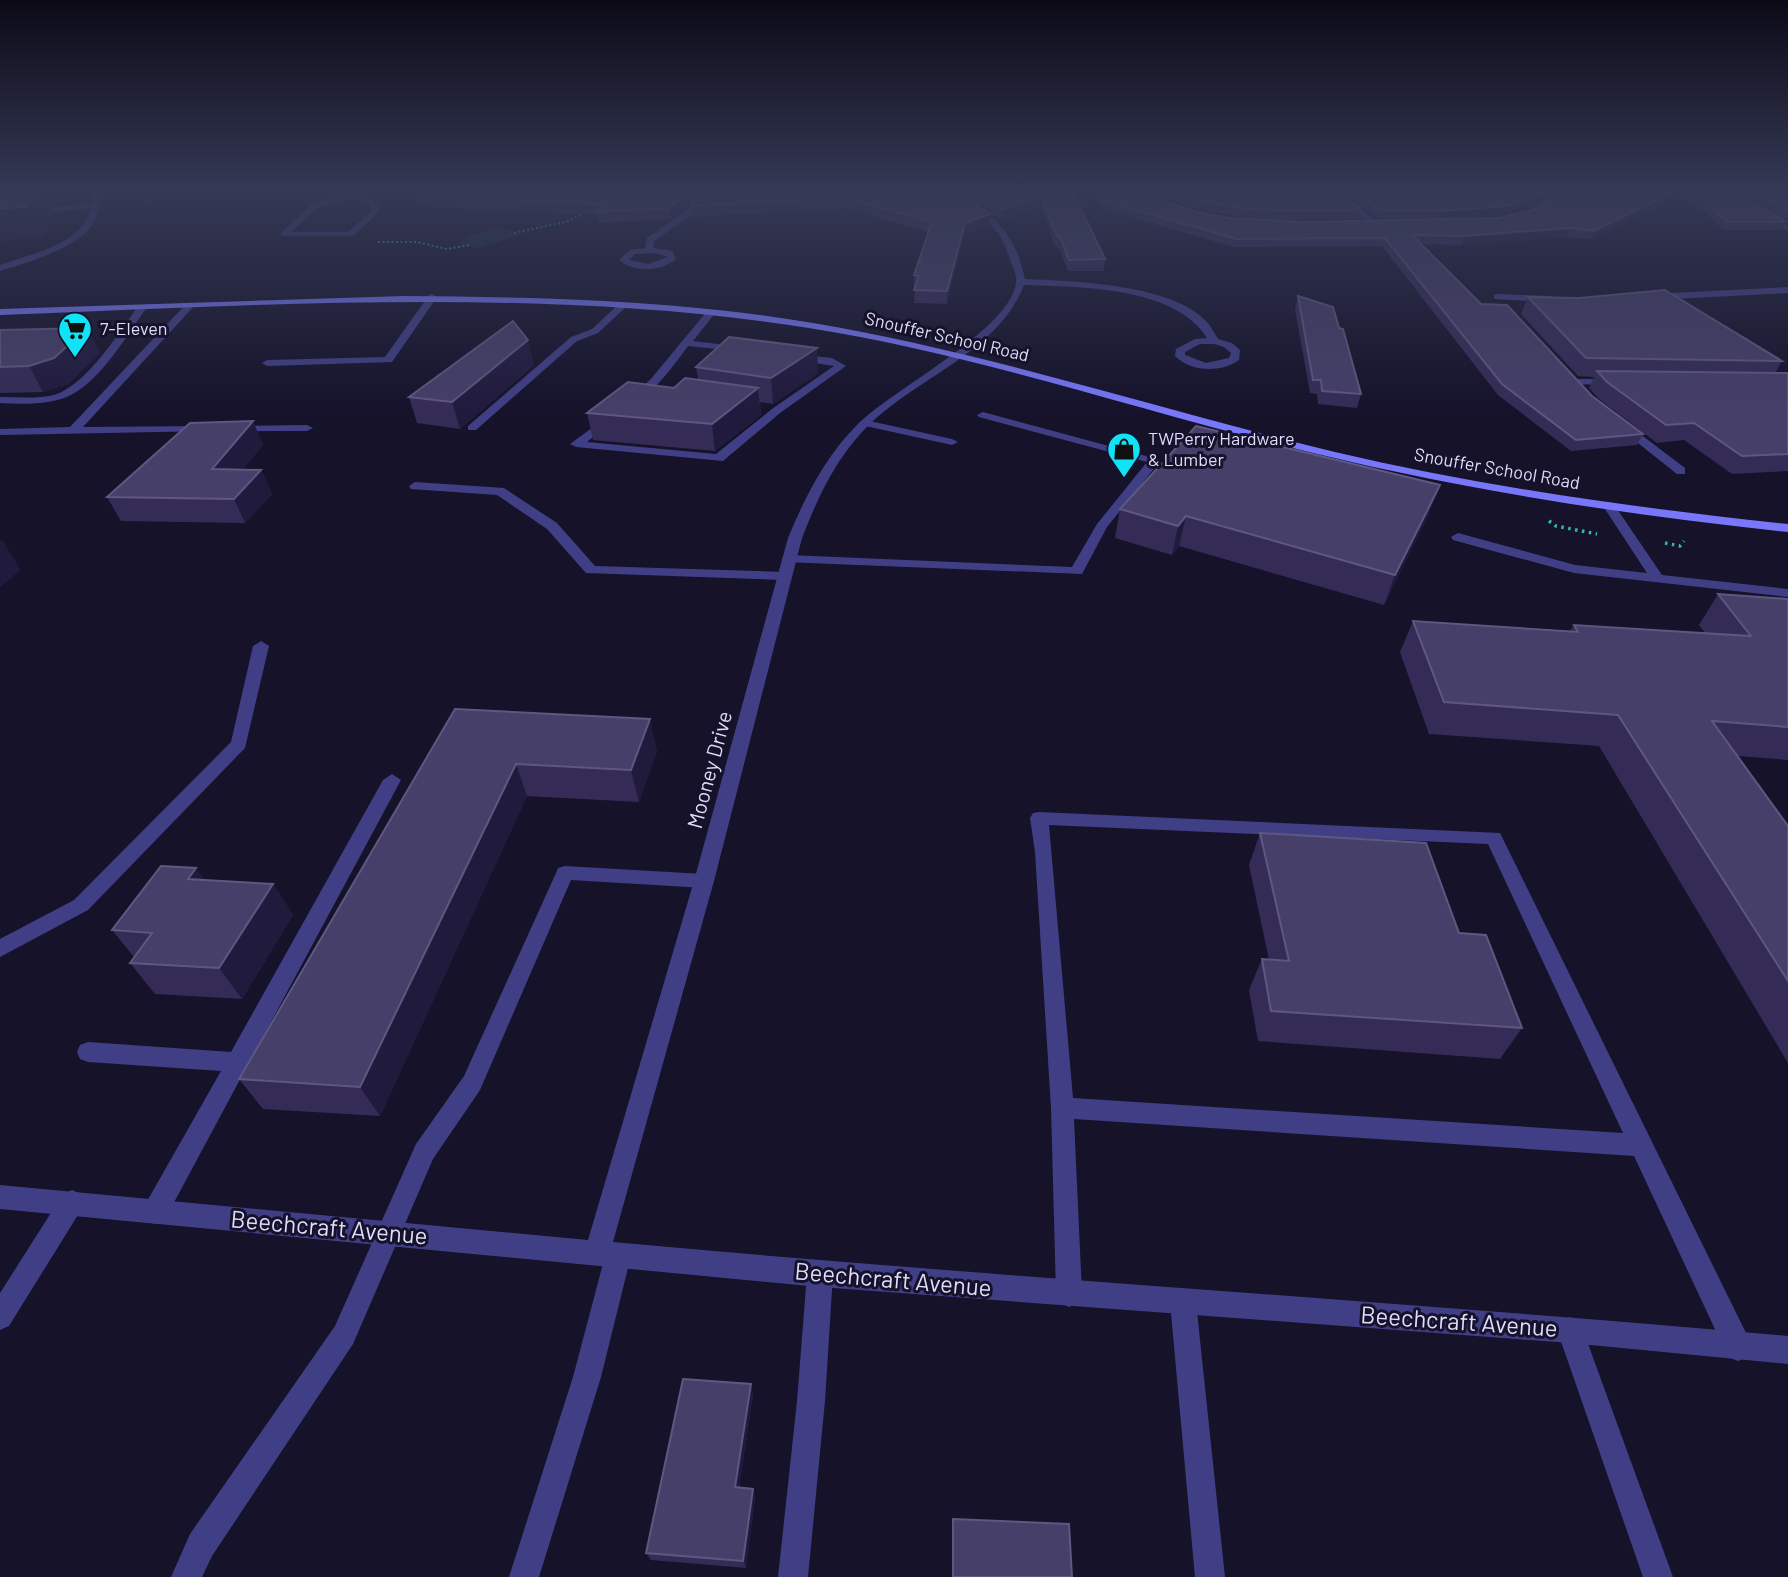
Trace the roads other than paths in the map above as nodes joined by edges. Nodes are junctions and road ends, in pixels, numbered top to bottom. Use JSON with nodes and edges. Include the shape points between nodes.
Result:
{"nodes":[{"id":1,"x":1016,"y":266,"type":"edge"},
{"id":2,"x":1021,"y":282,"type":"junction"},
{"id":3,"x":1788,"y":290,"type":"edge"},
{"id":4,"x":432,"y":297,"type":"junction"},
{"id":5,"x":1641,"y":297,"type":"edge"},
{"id":6,"x":1559,"y":299,"type":"edge"},
{"id":7,"x":624,"y":303,"type":"junction"},
{"id":8,"x":190,"y":305,"type":"junction"},
{"id":9,"x":142,"y":307,"type":"junction"},
{"id":10,"x":1506,"y":307,"type":"edge"},
{"id":11,"x":0,"y":312,"type":"edge"},
{"id":12,"x":710,"y":312,"type":"junction"},
{"id":13,"x":1214,"y":341,"type":"junction"},
{"id":14,"x":686,"y":343,"type":"junction"},
{"id":15,"x":754,"y":352,"type":"edge"},
{"id":16,"x":782,"y":355,"type":"edge"},
{"id":17,"x":956,"y":356,"type":"junction"},
{"id":18,"x":267,"y":363,"type":"dead end"},
{"id":19,"x":1631,"y":382,"type":"edge"},
{"id":20,"x":643,"y":391,"type":"junction"},
{"id":21,"x":657,"y":393,"type":"edge"},
{"id":22,"x":1586,"y":396,"type":"edge"},
{"id":23,"x":0,"y":400,"type":"edge"},
{"id":24,"x":763,"y":409,"type":"edge"},
{"id":25,"x":776,"y":411,"type":"junction"},
{"id":26,"x":984,"y":415,"type":"dead end"},
{"id":27,"x":1615,"y":420,"type":"edge"},
{"id":28,"x":865,"y":423,"type":"junction"},
{"id":29,"x":307,"y":428,"type":"dead end"},
{"id":30,"x":472,"y":428,"type":"dead end"},
{"id":31,"x":73,"y":430,"type":"junction"},
{"id":32,"x":0,"y":432,"type":"edge"},
{"id":33,"x":952,"y":442,"type":"dead end"},
{"id":34,"x":1681,"y":471,"type":"dead end"},
{"id":35,"x":415,"y":486,"type":"dead end"},
{"id":36,"x":1609,"y":506,"type":"junction"},
{"id":37,"x":1788,"y":528,"type":"edge"},
{"id":38,"x":1458,"y":537,"type":"dead end"},
{"id":39,"x":787,"y":568,"type":"junction"},
{"id":40,"x":1659,"y":580,"type":"junction"},
{"id":41,"x":1788,"y":593,"type":"edge"},
{"id":42,"x":261,"y":646,"type":"dead end"},
{"id":43,"x":392,"y":780,"type":"dead end"},
{"id":44,"x":704,"y":881,"type":"junction"},
{"id":45,"x":0,"y":949,"type":"edge"},
{"id":46,"x":88,"y":1052,"type":"dead end"},
{"id":47,"x":236,"y":1062,"type":"junction"},
{"id":48,"x":1062,"y":1108,"type":"junction"},
{"id":49,"x":1641,"y":1145,"type":"junction"},
{"id":50,"x":0,"y":1197,"type":"edge"},
{"id":51,"x":72,"y":1202,"type":"junction"},
{"id":52,"x":155,"y":1212,"type":"junction"},
{"id":53,"x":389,"y":1234,"type":"junction"},
{"id":54,"x":608,"y":1255,"type":"junction"},
{"id":55,"x":820,"y":1274,"type":"junction"},
{"id":56,"x":1069,"y":1294,"type":"junction"},
{"id":57,"x":1183,"y":1302,"type":"junction"},
{"id":58,"x":0,"y":1317,"type":"edge"},
{"id":59,"x":1570,"y":1330,"type":"junction"},
{"id":60,"x":1738,"y":1347,"type":"junction"},
{"id":61,"x":1788,"y":1350,"type":"edge"},
{"id":62,"x":186,"y":1577,"type":"edge"},
{"id":63,"x":524,"y":1577,"type":"edge"},
{"id":64,"x":793,"y":1577,"type":"edge"},
{"id":65,"x":1210,"y":1577,"type":"edge"},
{"id":66,"x":1658,"y":1577,"type":"edge"}],
"edges":[{"from":1,"to":2,"type":"street"},
{"from":2,"to":13,"type":"street","via":[[1096,285],[1140,293],[1202,321]]},
{"from":2,"to":17,"type":"street","name":"Mooney Drive","via":[[1015,300],[1000,319]]},
{"from":3,"to":5,"type":"street"},
{"from":4,"to":7,"type":"main road","name":"Snouffer School Road"},
{"from":4,"to":8,"type":"main road","name":"Snouffer School Road"},
{"from":4,"to":18,"type":"street","via":[[388,360]]},
{"from":6,"to":10,"type":"street","via":[[1493,293]]},
{"from":7,"to":12,"type":"main road","name":"Snouffer School Road"},
{"from":7,"to":30,"type":"street","via":[[595,331],[574,339]]},
{"from":8,"to":9,"type":"main road","name":"Snouffer School Road"},
{"from":8,"to":31,"type":"street"},
{"from":9,"to":11,"type":"main road","name":"Snouffer School Road"},
{"from":9,"to":23,"type":"street","via":[[75,389],[57,398]]},
{"from":12,"to":14,"type":"street"},
{"from":12,"to":17,"type":"main road","name":"Snouffer School Road","via":[[852,333]]},
{"from":13,"to":13,"type":"street","via":[[1236,352],[1234,360],[1198,366],[1180,356],[1188,344]]},
{"from":14,"to":15,"type":"street"},
{"from":14,"to":20,"type":"street"},
{"from":16,"to":25,"type":"street","via":[[841,366]]},
{"from":17,"to":28,"type":"street","name":"Mooney Drive","via":[[898,393]]},
{"from":17,"to":36,"type":"main road","name":"Snouffer School Road","via":[[1328,454]]},
{"from":19,"to":22,"type":"street","via":[[1569,378]]},
{"from":20,"to":21,"type":"street"},
{"from":20,"to":25,"type":"street","via":[[576,444],[719,458]]},
{"from":24,"to":25,"type":"street"},
{"from":26,"to":39,"type":"street","via":[[1155,460],[1106,517],[1077,571]]},
{"from":27,"to":34,"type":"street"},
{"from":28,"to":33,"type":"street"},
{"from":28,"to":39,"type":"street","name":"Mooney Drive","via":[[838,452],[812,494]]},
{"from":29,"to":31,"type":"street"},
{"from":31,"to":32,"type":"street"},
{"from":35,"to":39,"type":"street","via":[[500,491],[552,526],[591,570]]},
{"from":36,"to":37,"type":"main road","name":"Snouffer School Road"},
{"from":36,"to":40,"type":"street"},
{"from":38,"to":40,"type":"street","via":[[1574,569]]},
{"from":39,"to":44,"type":"street","name":"Mooney Drive"},
{"from":40,"to":41,"type":"street"},
{"from":42,"to":45,"type":"street","via":[[239,744],[81,905]]},
{"from":43,"to":47,"type":"street"},
{"from":44,"to":53,"type":"street","via":[[565,873],[471,1083],[424,1152]]},
{"from":44,"to":54,"type":"street","name":"Mooney Drive"},
{"from":46,"to":47,"type":"street"},
{"from":47,"to":52,"type":"street"},
{"from":48,"to":49,"type":"street"},
{"from":48,"to":49,"type":"street","via":[[1039,818],[1494,838]]},
{"from":48,"to":56,"type":"street"},
{"from":49,"to":60,"type":"street"},
{"from":50,"to":51,"type":"street","name":"Beechcraft Avenue"},
{"from":51,"to":52,"type":"street","name":"Beechcraft Avenue"},
{"from":51,"to":58,"type":"street"},
{"from":52,"to":53,"type":"street","name":"Beechcraft Avenue"},
{"from":53,"to":54,"type":"street","name":"Beechcraft Avenue"},
{"from":53,"to":62,"type":"street","via":[[344,1335],[201,1545]]},
{"from":54,"to":55,"type":"street","name":"Beechcraft Avenue"},
{"from":54,"to":63,"type":"street","name":"Mooney Drive","via":[[587,1377]]},
{"from":55,"to":56,"type":"street","name":"Beechcraft Avenue"},
{"from":55,"to":64,"type":"street"},
{"from":56,"to":57,"type":"street","name":"Beechcraft Avenue"},
{"from":57,"to":59,"type":"street","name":"Beechcraft Avenue"},
{"from":57,"to":65,"type":"street"},
{"from":59,"to":60,"type":"street","name":"Beechcraft Avenue"},
{"from":59,"to":66,"type":"street"},
{"from":60,"to":61,"type":"street","name":"Beechcraft Avenue"}]}
